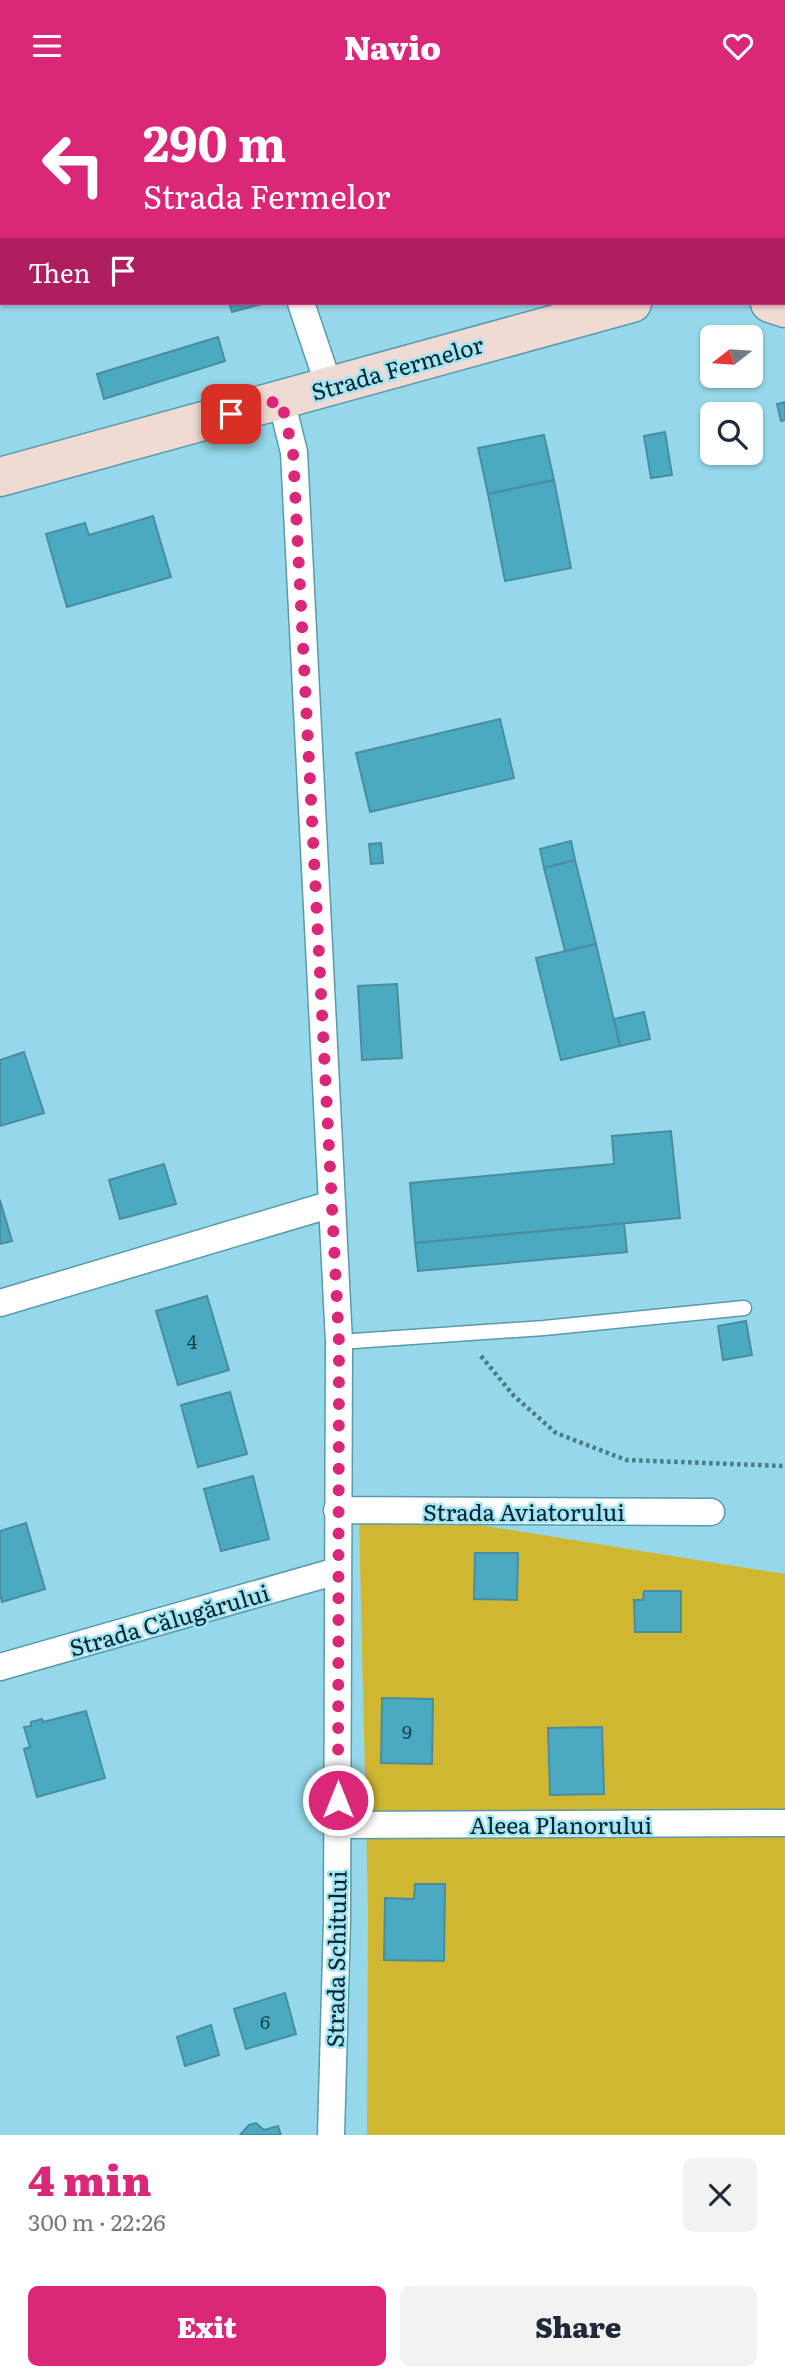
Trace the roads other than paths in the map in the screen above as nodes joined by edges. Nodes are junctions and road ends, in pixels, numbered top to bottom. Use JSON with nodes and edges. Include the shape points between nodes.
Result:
{"nodes":[{"id":1,"x":302,"y":305,"type":"edge"},
{"id":2,"x":625,"y":305,"type":"edge"},
{"id":3,"x":329,"y":386,"type":"junction"},
{"id":4,"x":281,"y":400,"type":"junction"},
{"id":5,"x":0,"y":477,"type":"edge"},
{"id":6,"x":332,"y":1204,"type":"junction"},
{"id":7,"x":0,"y":1303,"type":"edge"},
{"id":8,"x":744,"y":1308,"type":"dead end"},
{"id":9,"x":339,"y":1342,"type":"junction"},
{"id":10,"x":337,"y":1510,"type":"junction"},
{"id":11,"x":711,"y":1512,"type":"dead end"},
{"id":12,"x":337,"y":1571,"type":"junction"},
{"id":13,"x":0,"y":1667,"type":"edge"},
{"id":14,"x":785,"y":1823,"type":"edge"},
{"id":15,"x":338,"y":1825,"type":"junction"},
{"id":16,"x":331,"y":2135,"type":"edge"}],
"edges":[{"from":1,"to":3,"type":"street"},
{"from":2,"to":3,"type":"street","name":"Strada Fermelor"},
{"from":3,"to":4,"type":"street","name":"Strada Fermelor"},
{"from":4,"to":5,"type":"street","name":"Strada Fermelor"},
{"from":4,"to":6,"type":"street","name":"Strada Schitului","via":[[293,452]]},
{"from":6,"to":7,"type":"street"},
{"from":6,"to":9,"type":"street","name":"Strada Schitului"},
{"from":8,"to":9,"type":"lane"},
{"from":9,"to":10,"type":"street","name":"Strada Schitului"},
{"from":10,"to":11,"type":"street","name":"Strada Aviatorului"},
{"from":10,"to":12,"type":"street","name":"Strada Schitului"},
{"from":12,"to":13,"type":"street","name":"Strada Călugărului"},
{"from":12,"to":15,"type":"street","name":"Strada Schitului"},
{"from":14,"to":15,"type":"street","name":"Aleea Planorului"},
{"from":15,"to":16,"type":"street","name":"Strada Schitului"}]}
